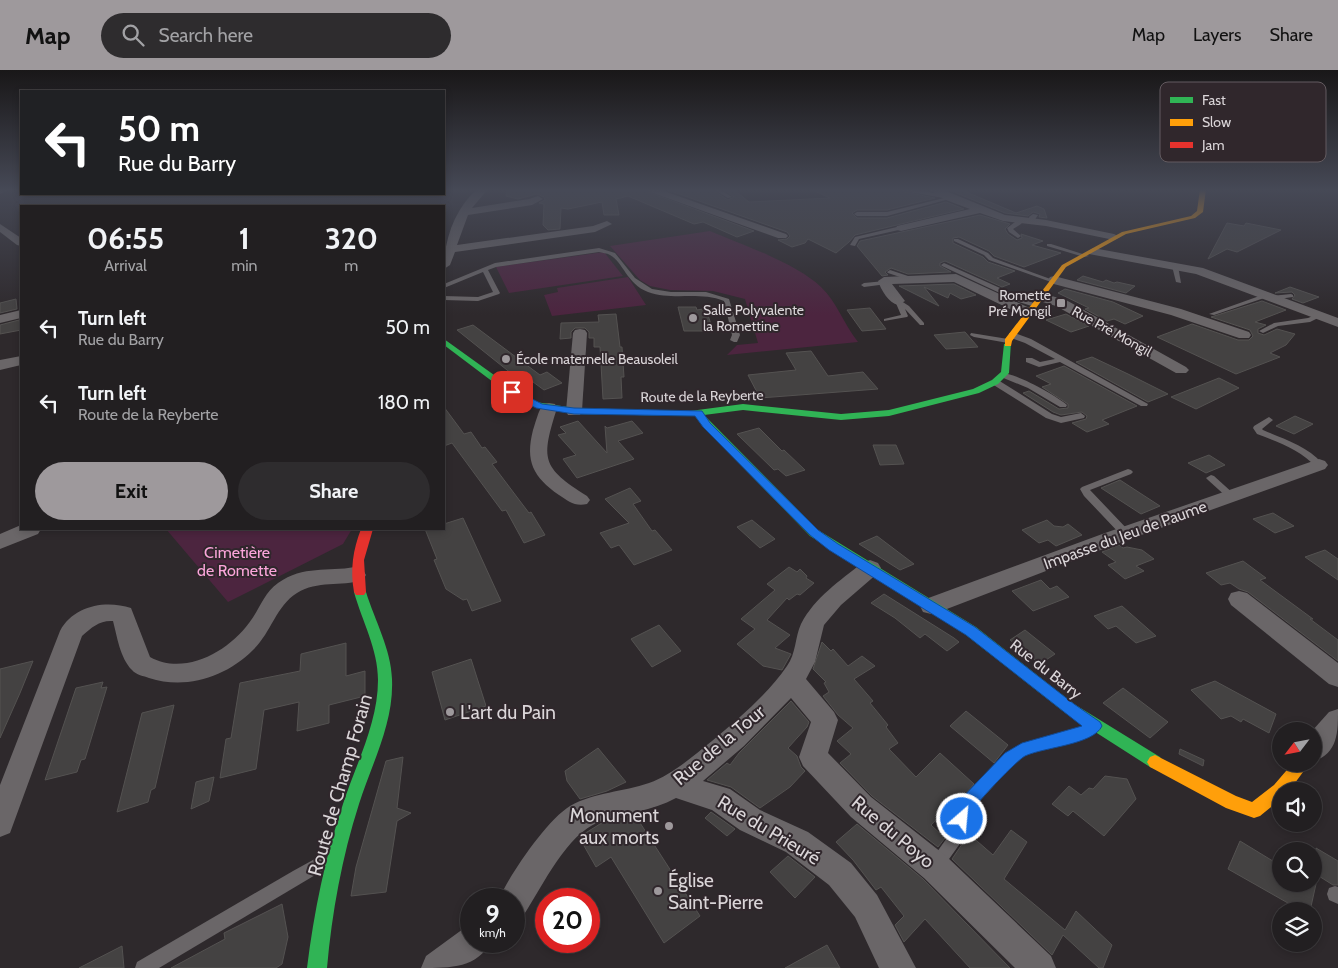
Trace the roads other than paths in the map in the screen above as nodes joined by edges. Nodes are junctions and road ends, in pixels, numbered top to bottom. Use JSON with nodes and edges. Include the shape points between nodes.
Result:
{"nodes":[{"id":1,"x":5,"y":231,"type":"edge"},
{"id":2,"x":457,"y":231,"type":"edge"},
{"id":3,"x":582,"y":231,"type":"edge"},
{"id":4,"x":767,"y":231,"type":"edge"},
{"id":5,"x":875,"y":231,"type":"edge"},
{"id":6,"x":899,"y":231,"type":"edge"},
{"id":7,"x":1011,"y":231,"type":"edge"},
{"id":8,"x":1086,"y":231,"type":"edge"},
{"id":9,"x":1130,"y":231,"type":"edge"},
{"id":10,"x":782,"y":236,"type":"dead end"},
{"id":11,"x":853,"y":236,"type":"dead end"},
{"id":12,"x":1018,"y":236,"type":"dead end"},
{"id":13,"x":1114,"y":237,"type":"junction"},
{"id":14,"x":956,"y":240,"type":"dead end"},
{"id":15,"x":19,"y":241,"type":"edge"},
{"id":16,"x":0,"y":242,"type":"edge"},
{"id":17,"x":854,"y":245,"type":"dead end"},
{"id":18,"x":1049,"y":245,"type":"dead end"},
{"id":19,"x":450,"y":249,"type":"junction"},
{"id":20,"x":966,"y":250,"type":"dead end"},
{"id":21,"x":1090,"y":254,"type":"junction"},
{"id":22,"x":990,"y":258,"type":"junction"},
{"id":23,"x":445,"y":262,"type":"edge"},
{"id":24,"x":944,"y":265,"type":"dead end"},
{"id":25,"x":1175,"y":266,"type":"junction"},
{"id":26,"x":484,"y":269,"type":"junction"},
{"id":27,"x":883,"y":278,"type":"junction"},
{"id":28,"x":1053,"y":280,"type":"junction"},
{"id":29,"x":1179,"y":282,"type":"dead end"},
{"id":30,"x":864,"y":285,"type":"dead end"},
{"id":31,"x":445,"y":286,"type":"edge"},
{"id":32,"x":1291,"y":296,"type":"dead end"},
{"id":33,"x":1268,"y":297,"type":"junction"},
{"id":34,"x":445,"y":298,"type":"edge"},
{"id":35,"x":898,"y":302,"type":"junction"},
{"id":36,"x":1035,"y":305,"type":"junction"},
{"id":37,"x":20,"y":314,"type":"edge"},
{"id":38,"x":1212,"y":314,"type":"dead end"},
{"id":39,"x":1318,"y":316,"type":"junction"},
{"id":40,"x":0,"y":319,"type":"edge"},
{"id":41,"x":886,"y":320,"type":"dead end"},
{"id":42,"x":922,"y":324,"type":"dead end"},
{"id":43,"x":1338,"y":324,"type":"edge"},
{"id":44,"x":1263,"y":331,"type":"dead end"},
{"id":45,"x":580,"y":333,"type":"dead end"},
{"id":46,"x":974,"y":335,"type":"dead end"},
{"id":47,"x":1244,"y":335,"type":"dead end"},
{"id":48,"x":1010,"y":338,"type":"junction"},
{"id":49,"x":734,"y":340,"type":"dead end"},
{"id":50,"x":445,"y":342,"type":"edge"},
{"id":51,"x":1062,"y":359,"type":"junction"},
{"id":52,"x":20,"y":360,"type":"edge"},
{"id":53,"x":1029,"y":360,"type":"dead end"},
{"id":54,"x":0,"y":365,"type":"edge"},
{"id":55,"x":1181,"y":370,"type":"dead end"},
{"id":56,"x":999,"y":379,"type":"junction"},
{"id":57,"x":1144,"y":404,"type":"dead end"},
{"id":58,"x":1064,"y":405,"type":"dead end"},
{"id":59,"x":549,"y":408,"type":"junction"},
{"id":60,"x":574,"y":411,"type":"junction"},
{"id":61,"x":698,"y":413,"type":"junction"},
{"id":62,"x":1081,"y":416,"type":"dead end"},
{"id":63,"x":1270,"y":420,"type":"dead end"},
{"id":64,"x":1319,"y":465,"type":"joint"},
{"id":65,"x":1128,"y":472,"type":"dead end"},
{"id":66,"x":1211,"y":478,"type":"dead end"},
{"id":67,"x":1232,"y":497,"type":"junction"},
{"id":68,"x":580,"y":500,"type":"dead end"},
{"id":69,"x":30,"y":530,"type":"edge"},
{"id":70,"x":367,"y":530,"type":"edge"},
{"id":71,"x":1125,"y":533,"type":"junction"},
{"id":72,"x":0,"y":542,"type":"edge"},
{"id":73,"x":870,"y":568,"type":"junction"},
{"id":74,"x":355,"y":575,"type":"junction"},
{"id":75,"x":1239,"y":599,"type":"dead end"},
{"id":76,"x":931,"y":606,"type":"junction"},
{"id":77,"x":1338,"y":677,"type":"edge"},
{"id":78,"x":791,"y":680,"type":"junction"},
{"id":79,"x":1338,"y":720,"type":"edge"},
{"id":80,"x":1095,"y":726,"type":"junction"},
{"id":81,"x":1322,"y":739,"type":"edge"},
{"id":82,"x":1295,"y":772,"type":"edge"},
{"id":83,"x":675,"y":783,"type":"junction"},
{"id":84,"x":0,"y":823,"type":"edge"},
{"id":85,"x":334,"y":857,"type":"junction"},
{"id":86,"x":935,"y":867,"type":"junction"},
{"id":87,"x":523,"y":888,"type":"edge"},
{"id":88,"x":460,"y":952,"type":"edge"},
{"id":89,"x":143,"y":968,"type":"edge"},
{"id":90,"x":317,"y":968,"type":"edge"},
{"id":91,"x":438,"y":968,"type":"edge"},
{"id":92,"x":899,"y":968,"type":"edge"},
{"id":93,"x":1039,"y":968,"type":"edge"}],
"edges":[{"from":1,"to":15,"type":"street"},
{"from":2,"to":19,"type":"street"},
{"from":3,"to":19,"type":"street"},
{"from":4,"to":10,"type":"street"},
{"from":5,"to":11,"type":"lane"},
{"from":6,"to":17,"type":"lane","via":[[857,238]]},
{"from":7,"to":12,"type":"lane"},
{"from":8,"to":13,"type":"street"},
{"from":9,"to":13,"type":"main road"},
{"from":13,"to":21,"type":"main road"},
{"from":14,"to":22,"type":"lane"},
{"from":15,"to":16,"type":"street"},
{"from":18,"to":21,"type":"lane"},
{"from":19,"to":23,"type":"street"},
{"from":20,"to":22,"type":"lane"},
{"from":21,"to":25,"type":"street"},
{"from":21,"to":28,"type":"main road","via":[[1064,266]]},
{"from":22,"to":28,"type":"lane"},
{"from":24,"to":36,"type":"lane"},
{"from":25,"to":29,"type":"lane"},
{"from":25,"to":33,"type":"street","via":[[1199,271]]},
{"from":26,"to":31,"type":"lane"},
{"from":26,"to":34,"type":"lane","via":[[497,294],[481,299]]},
{"from":26,"to":49,"type":"lane","via":[[607,251],[640,286],[650,291],[711,294],[727,300],[736,334]]},
{"from":27,"to":30,"type":"lane"},
{"from":27,"to":35,"type":"street"},
{"from":27,"to":36,"type":"street","name":"Rue Pré Mongil","via":[[956,278]]},
{"from":28,"to":36,"type":"main road"},
{"from":28,"to":47,"type":"street","via":[[1176,312]]},
{"from":32,"to":33,"type":"lane"},
{"from":33,"to":38,"type":"lane"},
{"from":33,"to":39,"type":"street"},
{"from":35,"to":41,"type":"lane","via":[[905,316]]},
{"from":35,"to":42,"type":"lane"},
{"from":36,"to":48,"type":"main road"},
{"from":36,"to":55,"type":"street","name":"Rue Pré Mongil","via":[[1061,303]]},
{"from":37,"to":40,"type":"street"},
{"from":39,"to":43,"type":"street"},
{"from":39,"to":44,"type":"lane","via":[[1276,324]]},
{"from":45,"to":60,"type":"street"},
{"from":46,"to":48,"type":"lane"},
{"from":48,"to":51,"type":"lane"},
{"from":48,"to":56,"type":"main road"},
{"from":50,"to":59,"type":"main road","name":"Route de la Reyberte","via":[[512,392],[533,404]]},
{"from":51,"to":53,"type":"lane","via":[[1039,365]]},
{"from":51,"to":57,"type":"lane"},
{"from":52,"to":54,"type":"street"},
{"from":56,"to":58,"type":"lane","via":[[1031,386]]},
{"from":56,"to":61,"type":"main road","name":"Route de la Reyberte","via":[[976,391],[910,409],[866,416],[743,407]]},
{"from":56,"to":62,"type":"lane","via":[[1049,416],[1061,420]]},
{"from":59,"to":60,"type":"main road","name":"Route de la Reyberte"},
{"from":59,"to":68,"type":"street","via":[[536,453],[552,482]]},
{"from":60,"to":61,"type":"main road","name":"Route de la Reyberte"},
{"from":61,"to":73,"type":"main road","name":"Rue du Barry","via":[[814,533]]},
{"from":63,"to":64,"type":"lane","via":[[1257,428],[1260,432],[1297,448]]},
{"from":64,"to":67,"type":"street","name":"Impasse du Jeu de Paume"},
{"from":65,"to":71,"type":"lane","via":[[1085,489]]},
{"from":66,"to":67,"type":"lane"},
{"from":67,"to":71,"type":"street","name":"Impasse du Jeu de Paume"},
{"from":69,"to":72,"type":"street"},
{"from":70,"to":74,"type":"main road","name":"Route de Champ Forain","via":[[356,558]]},
{"from":71,"to":76,"type":"street","name":"Impasse du Jeu de Paume"},
{"from":73,"to":76,"type":"main road","name":"Rue du Barry"},
{"from":73,"to":78,"type":"street","name":"Rue de la Tour","via":[[814,621],[801,666]]},
{"from":74,"to":84,"type":"street","via":[[313,577],[287,588],[270,603],[255,633],[238,651],[211,666],[179,675],[158,672],[142,664],[123,614],[110,610],[89,616],[72,631]]},
{"from":74,"to":85,"type":"main road","name":"Route de Champ Forain","via":[[382,654],[387,681],[384,705]]},
{"from":75,"to":77,"type":"street"},
{"from":76,"to":80,"type":"main road","name":"Rue du Barry","via":[[971,631]]},
{"from":78,"to":83,"type":"street","name":"Rue de la Tour","via":[[755,718],[696,770]]},
{"from":78,"to":86,"type":"street","name":"Rue du Poyo","via":[[825,720],[813,757],[861,808]]},
{"from":79,"to":81,"type":"street"},
{"from":80,"to":82,"type":"main road","name":"Rue du Barry","via":[[1202,788],[1254,810],[1280,790]]},
{"from":80,"to":86,"type":"lane","via":[[1079,734],[1022,750],[1011,758],[963,809],[961,830]]},
{"from":83,"to":87,"type":"street","name":"Rue de la Tour","via":[[659,793],[599,809],[571,822]]},
{"from":83,"to":92,"type":"street","name":"Rue du Prieuré","via":[[720,799],[750,820],[796,842],[840,874],[866,906]]},
{"from":85,"to":89,"type":"lane"},
{"from":85,"to":90,"type":"main road","name":"Route de Champ Forain"},
{"from":86,"to":93,"type":"street","name":"Rue du Poyo"},
{"from":88,"to":91,"type":"street"}]}
